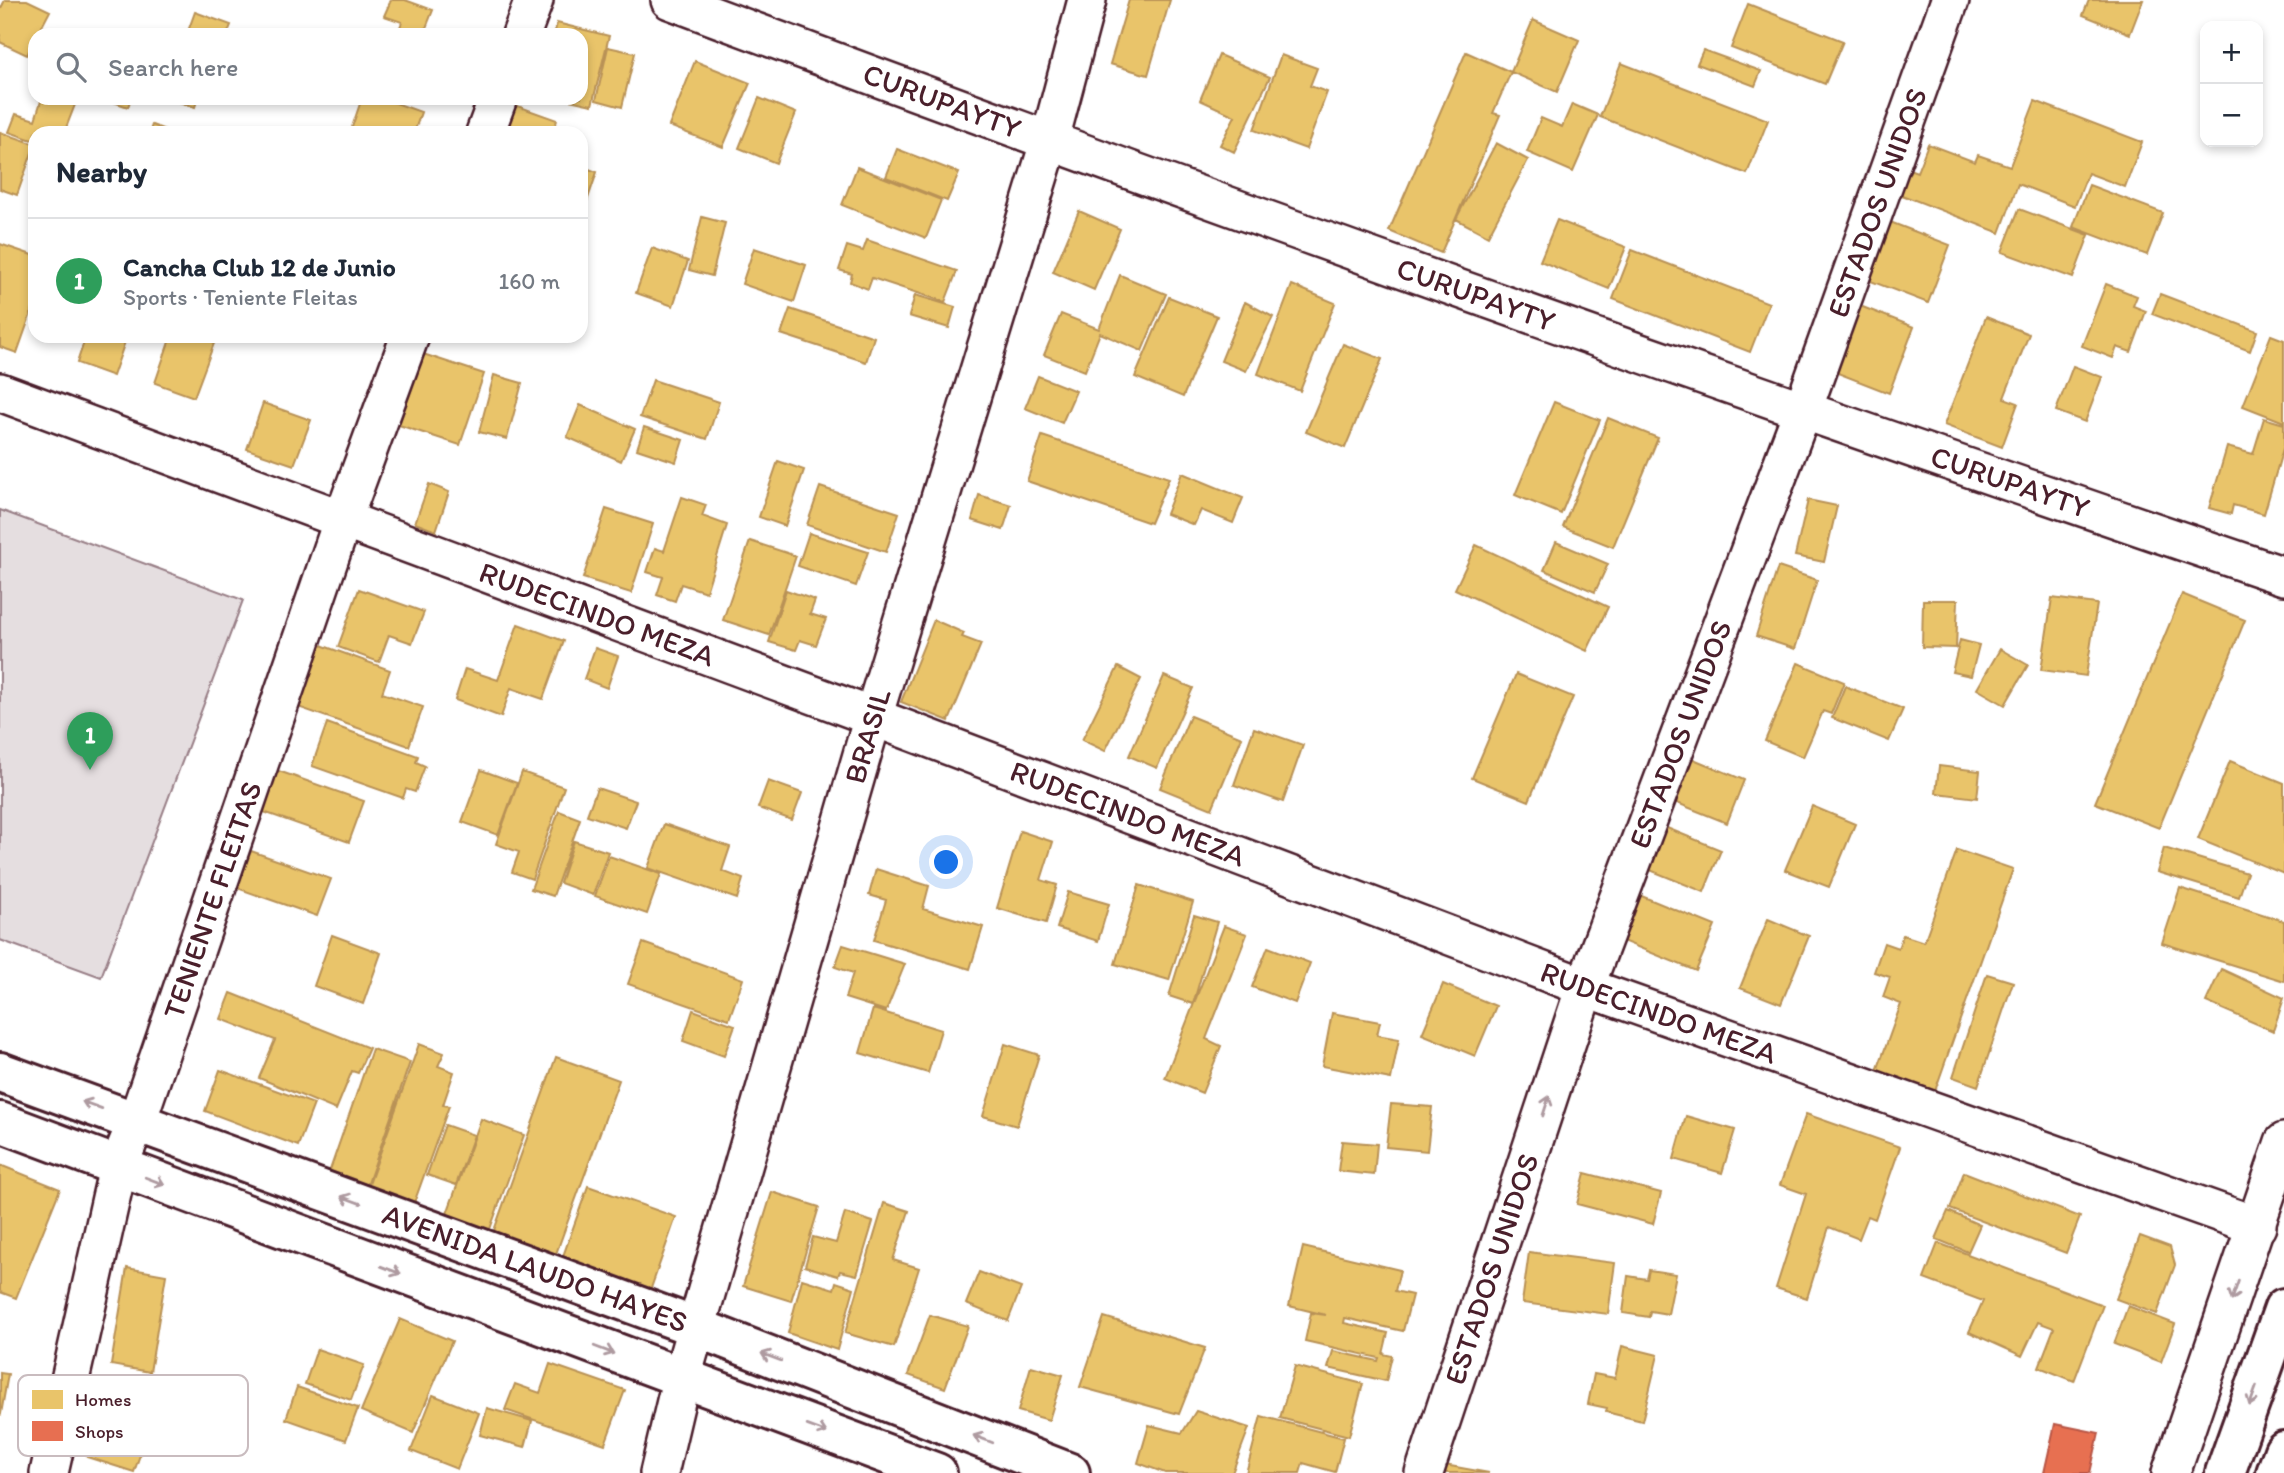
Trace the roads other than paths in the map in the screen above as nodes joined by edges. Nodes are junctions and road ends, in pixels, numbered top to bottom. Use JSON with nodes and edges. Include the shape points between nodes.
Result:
{"nodes":[{"id":1,"x":534,"y":0,"type":"edge"},
{"id":2,"x":670,"y":0,"type":"edge"},
{"id":3,"x":1087,"y":0,"type":"edge"},
{"id":4,"x":1950,"y":0,"type":"edge"},
{"id":5,"x":524,"y":28,"type":"edge"},
{"id":6,"x":495,"y":105,"type":"edge"},
{"id":7,"x":488,"y":126,"type":"edge"},
{"id":8,"x":1049,"y":143,"type":"junction"},
{"id":9,"x":407,"y":343,"type":"edge"},
{"id":10,"x":0,"y":392,"type":"edge"},
{"id":11,"x":1802,"y":412,"type":"junction"},
{"id":12,"x":342,"y":519,"type":"junction"},
{"id":13,"x":2284,"y":576,"type":"edge"},
{"id":14,"x":873,"y":717,"type":"junction"},
{"id":15,"x":1585,"y":987,"type":"junction"},
{"id":16,"x":0,"y":1072,"type":"edge"},
{"id":17,"x":137,"y":1121,"type":"junction"},
{"id":18,"x":0,"y":1122,"type":"edge"},
{"id":19,"x":2284,"y":1142,"type":"edge"},
{"id":20,"x":118,"y":1167,"type":"junction"},
{"id":21,"x":2257,"y":1226,"type":"junction"},
{"id":22,"x":2284,"y":1308,"type":"edge"},
{"id":23,"x":698,"y":1328,"type":"junction"},
{"id":24,"x":71,"y":1375,"type":"edge"},
{"id":25,"x":681,"y":1380,"type":"junction"},
{"id":26,"x":2284,"y":1451,"type":"edge"},
{"id":27,"x":659,"y":1473,"type":"edge"},
{"id":28,"x":937,"y":1473,"type":"edge"},
{"id":29,"x":1070,"y":1473,"type":"edge"},
{"id":30,"x":1424,"y":1473,"type":"edge"},
{"id":31,"x":2171,"y":1473,"type":"edge"},
{"id":32,"x":2225,"y":1473,"type":"edge"},
{"id":33,"x":2276,"y":1473,"type":"edge"}],
"edges":[{"from":1,"to":5,"type":"street"},
{"from":2,"to":8,"type":"street","name":"CURUPAYTY"},
{"from":3,"to":8,"type":"street","name":"BRASIL"},
{"from":4,"to":11,"type":"street","name":"ESTADOS UNIDOS"},
{"from":6,"to":7,"type":"street"},
{"from":8,"to":11,"type":"street","name":"CURUPAYTY"},
{"from":8,"to":14,"type":"street","name":"BRASIL"},
{"from":9,"to":12,"type":"street","name":"TENIENTE FLEITAS"},
{"from":10,"to":12,"type":"street","name":"RUDECINDO MEZA"},
{"from":11,"to":13,"type":"street","name":"CURUPAYTY"},
{"from":11,"to":15,"type":"street","name":"ESTADOS UNIDOS"},
{"from":12,"to":14,"type":"street","name":"RUDECINDO MEZA"},
{"from":12,"to":17,"type":"street","name":"TENIENTE FLEITAS"},
{"from":14,"to":15,"type":"street","name":"RUDECINDO MEZA"},
{"from":14,"to":23,"type":"street","name":"BRASIL"},
{"from":15,"to":21,"type":"street","name":"RUDECINDO MEZA"},
{"from":30,"to":15,"type":"street","name":"ESTADOS UNIDOS","one_way":true},
{"from":17,"to":16,"type":"main road","name":"AVENIDA LAUDO HAYES","one_way":true},
{"from":17,"to":20,"type":"street","name":"TENIENTE FLEITAS"},
{"from":23,"to":17,"type":"main road","name":"AVENIDA LAUDO HAYES","one_way":true},
{"from":18,"to":20,"type":"main road","name":"AVENIDA LAUDO HAYES"},
{"from":19,"to":21,"type":"street"},
{"from":20,"to":24,"type":"street","name":"TENIENTE FLEITAS"},
{"from":20,"to":25,"type":"main road","name":"AVENIDA LAUDO HAYES","one_way":true},
{"from":21,"to":31,"type":"street","one_way":true},
{"from":22,"to":32,"type":"main road","one_way":true},
{"from":23,"to":25,"type":"street","name":"BRASIL"},
{"from":29,"to":23,"type":"main road","name":"AVENIDA LAUDO HAYES","one_way":true},
{"from":25,"to":27,"type":"street","name":"BRASIL"},
{"from":25,"to":28,"type":"main road","name":"AVENIDA LAUDO HAYES","one_way":true},
{"from":26,"to":33,"type":"main road"}]}
